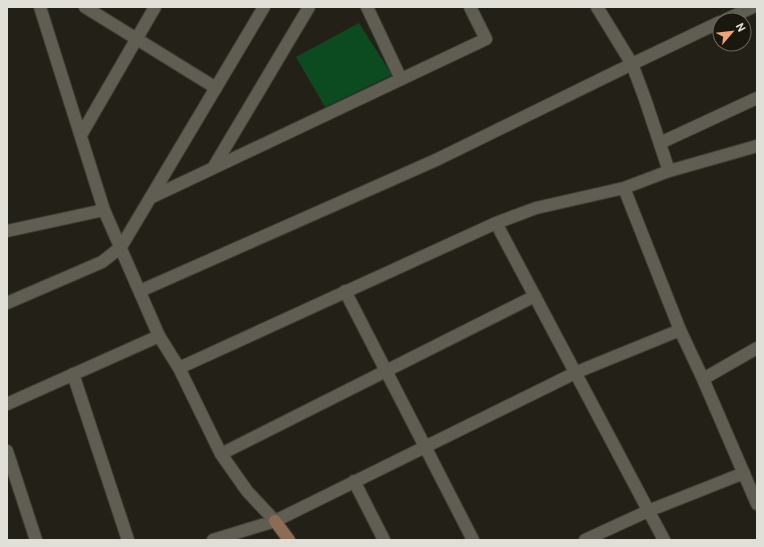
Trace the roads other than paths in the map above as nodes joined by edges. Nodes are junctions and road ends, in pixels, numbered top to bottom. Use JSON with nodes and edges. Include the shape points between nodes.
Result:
{"nodes":[{"id":1,"x":40,"y":7,"type":"edge"},
{"id":2,"x":85,"y":7,"type":"edge"},
{"id":3,"x":155,"y":7,"type":"edge"},
{"id":4,"x":264,"y":7,"type":"edge"},
{"id":5,"x":309,"y":7,"type":"edge"},
{"id":6,"x":366,"y":7,"type":"edge"},
{"id":7,"x":470,"y":7,"type":"edge"},
{"id":8,"x":597,"y":7,"type":"edge"},
{"id":9,"x":753,"y":7,"type":"edge"},
{"id":10,"x":742,"y":12,"type":"edge"},
{"id":11,"x":712,"y":26,"type":"edge"},
{"id":12,"x":136,"y":39,"type":"junction"},
{"id":13,"x":632,"y":64,"type":"junction"},
{"id":14,"x":401,"y":79,"type":"junction"},
{"id":15,"x":216,"y":88,"type":"junction"},
{"id":16,"x":757,"y":98,"type":"edge"},
{"id":17,"x":81,"y":135,"type":"junction"},
{"id":18,"x":660,"y":143,"type":"junction"},
{"id":19,"x":756,"y":148,"type":"edge"},
{"id":20,"x":213,"y":168,"type":"junction"},
{"id":21,"x":669,"y":171,"type":"junction"},
{"id":22,"x":624,"y":188,"type":"junction"},
{"id":23,"x":150,"y":198,"type":"junction"},
{"id":24,"x":104,"y":210,"type":"junction"},
{"id":25,"x":496,"y":223,"type":"junction"},
{"id":26,"x":7,"y":231,"type":"edge"},
{"id":27,"x":121,"y":247,"type":"junction"},
{"id":28,"x":140,"y":291,"type":"junction"},
{"id":29,"x":345,"y":291,"type":"junction"},
{"id":30,"x":535,"y":296,"type":"junction"},
{"id":31,"x":7,"y":303,"type":"edge"},
{"id":32,"x":680,"y":330,"type":"junction"},
{"id":33,"x":160,"y":336,"type":"junction"},
{"id":34,"x":757,"y":348,"type":"edge"},
{"id":35,"x":178,"y":368,"type":"junction"},
{"id":36,"x":386,"y":371,"type":"junction"},
{"id":37,"x":575,"y":373,"type":"junction"},
{"id":38,"x":73,"y":374,"type":"junction"},
{"id":39,"x":703,"y":379,"type":"junction"},
{"id":40,"x":7,"y":404,"type":"edge"},
{"id":41,"x":425,"y":447,"type":"junction"},
{"id":42,"x":7,"y":451,"type":"edge"},
{"id":43,"x":221,"y":454,"type":"junction"},
{"id":44,"x":744,"y":473,"type":"junction"},
{"id":45,"x":354,"y":481,"type":"junction"},
{"id":46,"x":757,"y":504,"type":"edge"},
{"id":47,"x":648,"y":511,"type":"junction"},
{"id":48,"x":275,"y":521,"type":"junction"},
{"id":49,"x":36,"y":540,"type":"edge"},
{"id":50,"x":128,"y":540,"type":"edge"},
{"id":51,"x":213,"y":540,"type":"edge"},
{"id":52,"x":284,"y":540,"type":"edge"},
{"id":53,"x":289,"y":540,"type":"edge"},
{"id":54,"x":384,"y":540,"type":"edge"},
{"id":55,"x":473,"y":540,"type":"edge"},
{"id":56,"x":585,"y":540,"type":"edge"},
{"id":57,"x":664,"y":540,"type":"edge"}],
"edges":[{"from":1,"to":17,"type":"street"},
{"from":2,"to":12,"type":"street"},
{"from":3,"to":12,"type":"street"},
{"from":4,"to":15,"type":"street"},
{"from":5,"to":20,"type":"street"},
{"from":6,"to":14,"type":"street"},
{"from":7,"to":14,"type":"street","via":[[486,39]]},
{"from":8,"to":13,"type":"street"},
{"from":9,"to":10,"type":"street"},
{"from":11,"to":13,"type":"street"},
{"from":12,"to":15,"type":"street"},
{"from":12,"to":17,"type":"street"},
{"from":13,"to":18,"type":"street"},
{"from":13,"to":28,"type":"street","via":[[436,160]]},
{"from":14,"to":20,"type":"street"},
{"from":15,"to":23,"type":"street"},
{"from":16,"to":18,"type":"street"},
{"from":17,"to":24,"type":"street"},
{"from":18,"to":21,"type":"street"},
{"from":19,"to":21,"type":"street"},
{"from":20,"to":23,"type":"street"},
{"from":21,"to":22,"type":"street"},
{"from":22,"to":25,"type":"street","via":[[536,208]]},
{"from":22,"to":32,"type":"street"},
{"from":23,"to":27,"type":"street"},
{"from":24,"to":26,"type":"street"},
{"from":24,"to":27,"type":"street"},
{"from":25,"to":29,"type":"street"},
{"from":25,"to":30,"type":"street"},
{"from":27,"to":28,"type":"street"},
{"from":27,"to":31,"type":"street","via":[[102,262]]},
{"from":28,"to":33,"type":"street"},
{"from":29,"to":35,"type":"street"},
{"from":29,"to":36,"type":"street"},
{"from":30,"to":36,"type":"street"},
{"from":30,"to":37,"type":"street"},
{"from":32,"to":37,"type":"street"},
{"from":32,"to":39,"type":"street"},
{"from":33,"to":35,"type":"street"},
{"from":33,"to":38,"type":"street"},
{"from":34,"to":39,"type":"street"},
{"from":35,"to":43,"type":"street"},
{"from":36,"to":41,"type":"street"},
{"from":36,"to":43,"type":"street"},
{"from":37,"to":41,"type":"street"},
{"from":37,"to":47,"type":"street"},
{"from":38,"to":40,"type":"street"},
{"from":38,"to":50,"type":"street"},
{"from":39,"to":44,"type":"street"},
{"from":41,"to":45,"type":"street"},
{"from":41,"to":55,"type":"street"},
{"from":42,"to":49,"type":"street"},
{"from":43,"to":48,"type":"street","via":[[246,491]]},
{"from":44,"to":46,"type":"street"},
{"from":44,"to":47,"type":"street"},
{"from":45,"to":48,"type":"street"},
{"from":45,"to":54,"type":"street"},
{"from":47,"to":56,"type":"street"},
{"from":47,"to":57,"type":"street"},
{"from":48,"to":51,"type":"street"},
{"from":48,"to":52,"type":"street"},
{"from":48,"to":53,"type":"street"}]}
